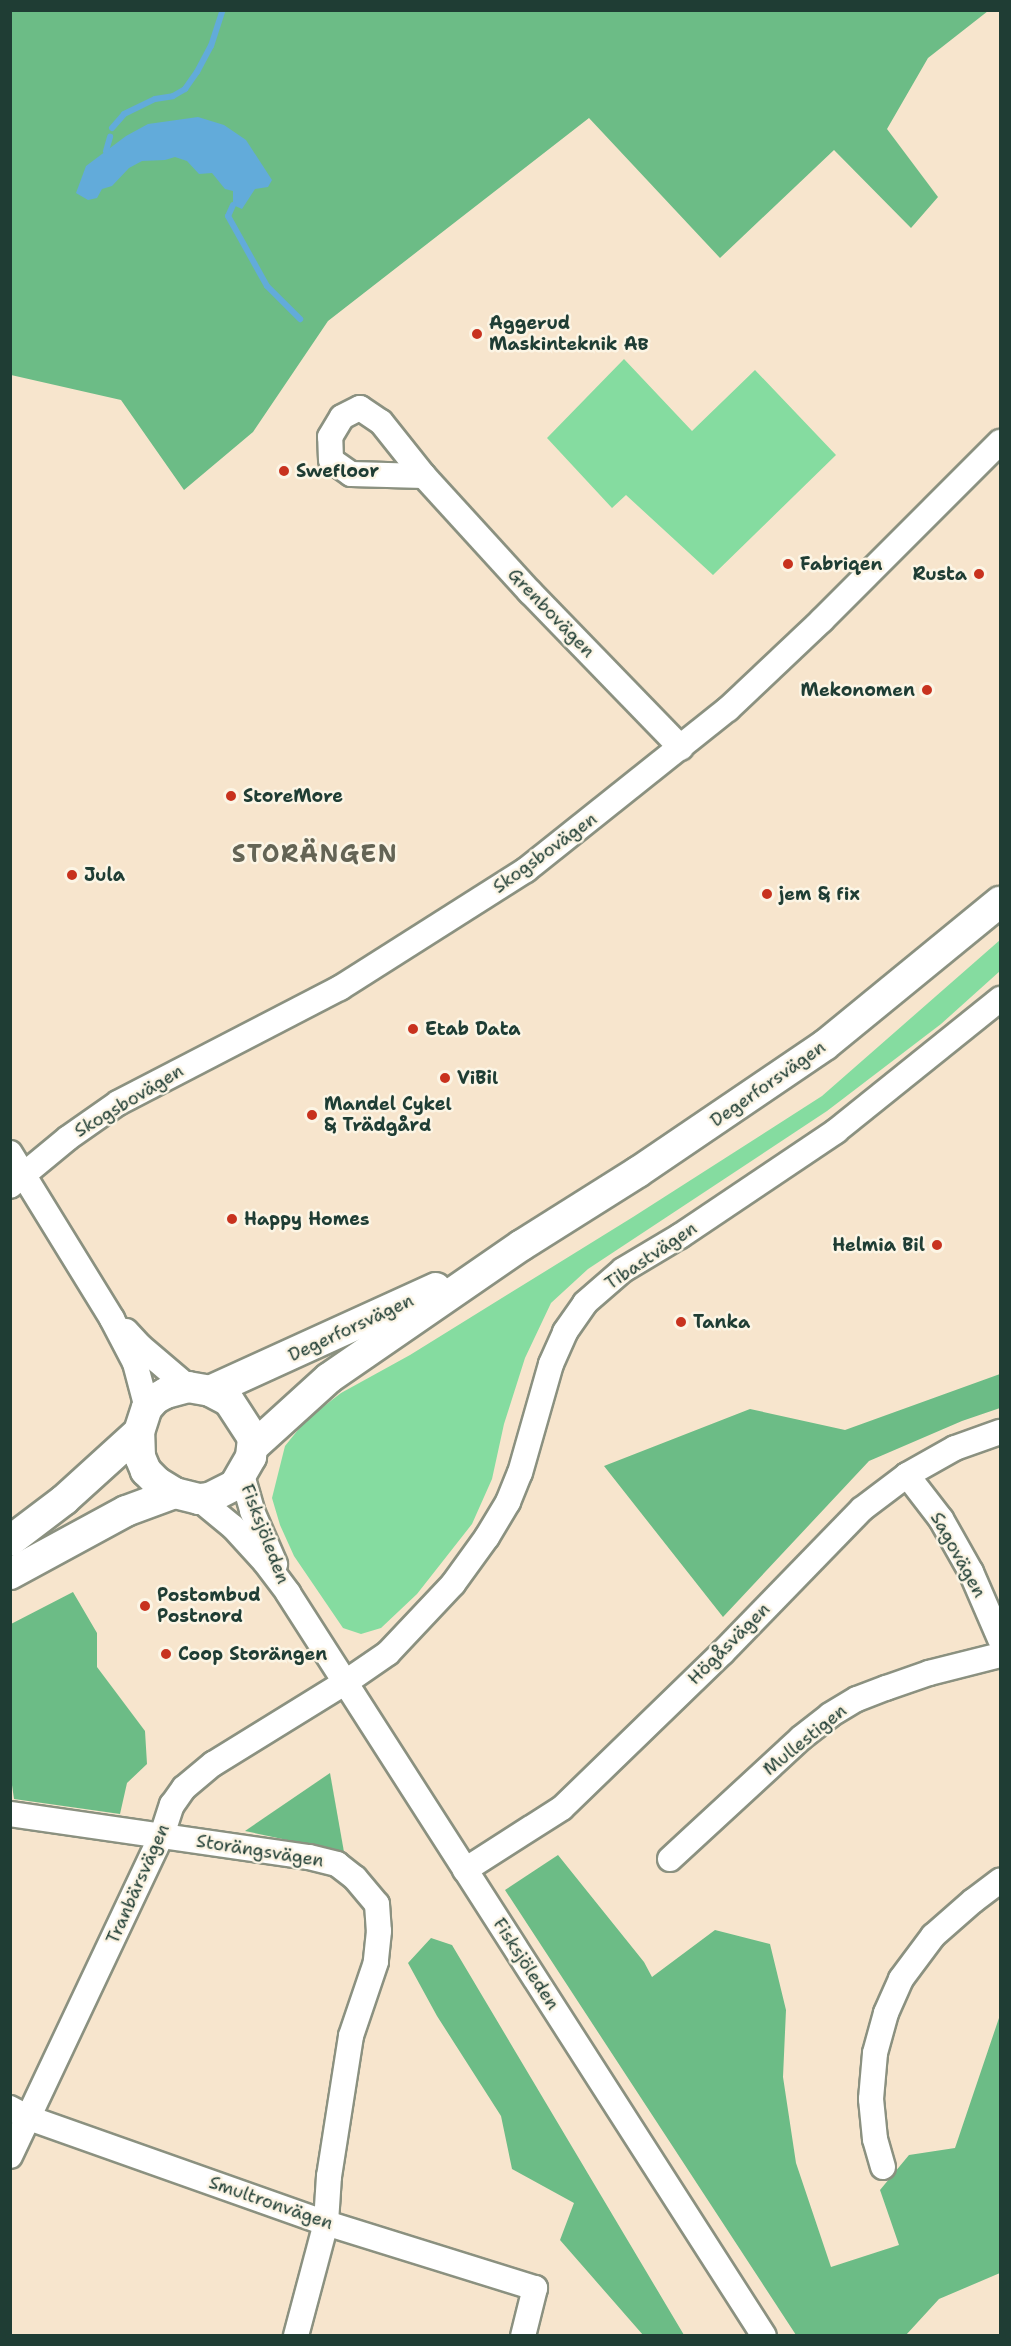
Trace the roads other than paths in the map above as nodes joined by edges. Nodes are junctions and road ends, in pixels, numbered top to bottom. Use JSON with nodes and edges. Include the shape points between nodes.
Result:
{"nodes":[{"id":1,"x":1000,"y":442,"type":"edge"},
{"id":2,"x":424,"y":476,"type":"dead end"},
{"id":3,"x":681,"y":748,"type":"junction"},
{"id":4,"x":1000,"y":902,"type":"edge"},
{"id":5,"x":1000,"y":999,"type":"edge"},
{"id":6,"x":10,"y":1153,"type":"edge"},
{"id":7,"x":17,"y":1180,"type":"edge"},
{"id":8,"x":522,"y":1245,"type":"junction"},
{"id":9,"x":106,"y":1309,"type":"junction"},
{"id":10,"x":199,"y":1389,"type":"junction"},
{"id":11,"x":143,"y":1420,"type":"junction"},
{"id":12,"x":1000,"y":1432,"type":"edge"},
{"id":13,"x":254,"y":1446,"type":"junction"},
{"id":14,"x":242,"y":1475,"type":"junction"},
{"id":15,"x":907,"y":1475,"type":"junction"},
{"id":16,"x":187,"y":1496,"type":"junction"},
{"id":17,"x":10,"y":1541,"type":"edge"},
{"id":18,"x":10,"y":1574,"type":"edge"},
{"id":19,"x":288,"y":1593,"type":"junction"},
{"id":20,"x":1000,"y":1639,"type":"edge"},
{"id":21,"x":1000,"y":1655,"type":"edge"},
{"id":22,"x":346,"y":1682,"type":"junction"},
{"id":23,"x":10,"y":1814,"type":"edge"},
{"id":24,"x":162,"y":1835,"type":"junction"},
{"id":25,"x":670,"y":1859,"type":"dead end"},
{"id":26,"x":465,"y":1870,"type":"junction"},
{"id":27,"x":1000,"y":1881,"type":"edge"},
{"id":28,"x":20,"y":2113,"type":"edge"},
{"id":29,"x":10,"y":2156,"type":"edge"},
{"id":30,"x":883,"y":2167,"type":"dead end"},
{"id":31,"x":326,"y":2223,"type":"junction"},
{"id":32,"x":297,"y":2336,"type":"edge"},
{"id":33,"x":523,"y":2336,"type":"edge"},
{"id":34,"x":764,"y":2336,"type":"edge"}],
"edges":[{"from":1,"to":3,"type":"street","name":"Skogsbovägen","via":[[822,620]]},
{"from":2,"to":3,"type":"street","name":"Grenbovägen"},
{"from":3,"to":7,"type":"street","name":"Skogsbovägen","via":[[526,870],[340,988],[118,1103]]},
{"from":4,"to":8,"type":"main road","name":"Degerforsvägen","via":[[825,1045]]},
{"from":5,"to":22,"type":"street","name":"Tibastvägen","via":[[836,1131],[623,1270],[585,1303],[565,1332],[551,1364],[520,1473],[487,1537],[419,1622],[388,1653]]},
{"from":6,"to":7,"type":"street"},
{"from":7,"to":9,"type":"street"},
{"from":8,"to":10,"type":"main road","name":"Degerforsvägen","via":[[394,1309]]},
{"from":8,"to":13,"type":"main road","name":"Degerforsvägen","via":[[329,1378]]},
{"from":9,"to":10,"type":"street","via":[[140,1346]]},
{"from":9,"to":11,"type":"street","via":[[135,1363]]},
{"from":10,"to":11,"type":"main road","via":[[166,1393],[154,1399]]},
{"from":10,"to":13,"type":"main road","via":[[235,1408],[249,1428]]},
{"from":11,"to":16,"type":"main road","via":[[140,1457],[146,1471],[157,1482]]},
{"from":11,"to":17,"type":"main road","via":[[73,1492]]},
{"from":12,"to":15,"type":"street","name":"Högåsvägen","via":[[955,1448]]},
{"from":13,"to":14,"type":"main road"},
{"from":14,"to":16,"type":"main road","via":[[226,1492]]},
{"from":14,"to":19,"type":"street","name":"Fisksjöleden","via":[[252,1510]]},
{"from":15,"to":20,"type":"street","name":"Sagovägen","via":[[941,1519],[966,1563]]},
{"from":15,"to":26,"type":"street","name":"Högåsvägen","via":[[862,1509],[723,1652],[562,1808]]},
{"from":16,"to":18,"type":"main road","via":[[126,1511]]},
{"from":16,"to":19,"type":"street","name":"Fisksjöleden","via":[[233,1527]]},
{"from":19,"to":22,"type":"street","name":"Fisksjöleden"},
{"from":21,"to":25,"type":"street","name":"Mullestigen","via":[[928,1673],[857,1699],[830,1715]]},
{"from":22,"to":24,"type":"street","name":"Tranbärsvägen","via":[[213,1764],[184,1788],[172,1805]]},
{"from":22,"to":26,"type":"street","name":"Fisksjöleden"},
{"from":23,"to":24,"type":"street","name":"Storängsvägen"},
{"from":24,"to":28,"type":"street","name":"Tranbärsvägen"},
{"from":24,"to":31,"type":"street","name":"Storängsvägen","via":[[336,1864],[355,1878],[376,1904],[376,1962],[351,2036],[343,2074]]},
{"from":26,"to":34,"type":"street","name":"Fisksjöleden"},
{"from":27,"to":30,"type":"street","via":[[933,1936],[901,1979],[885,2013],[870,2099]]},
{"from":28,"to":29,"type":"street","name":"Tranbärsvägen"},
{"from":28,"to":31,"type":"street","name":"Smultronvägen"},
{"from":31,"to":32,"type":"street","name":"Storängsvägen"},
{"from":31,"to":33,"type":"street","name":"Smultronvägen","via":[[535,2288]]}]}
